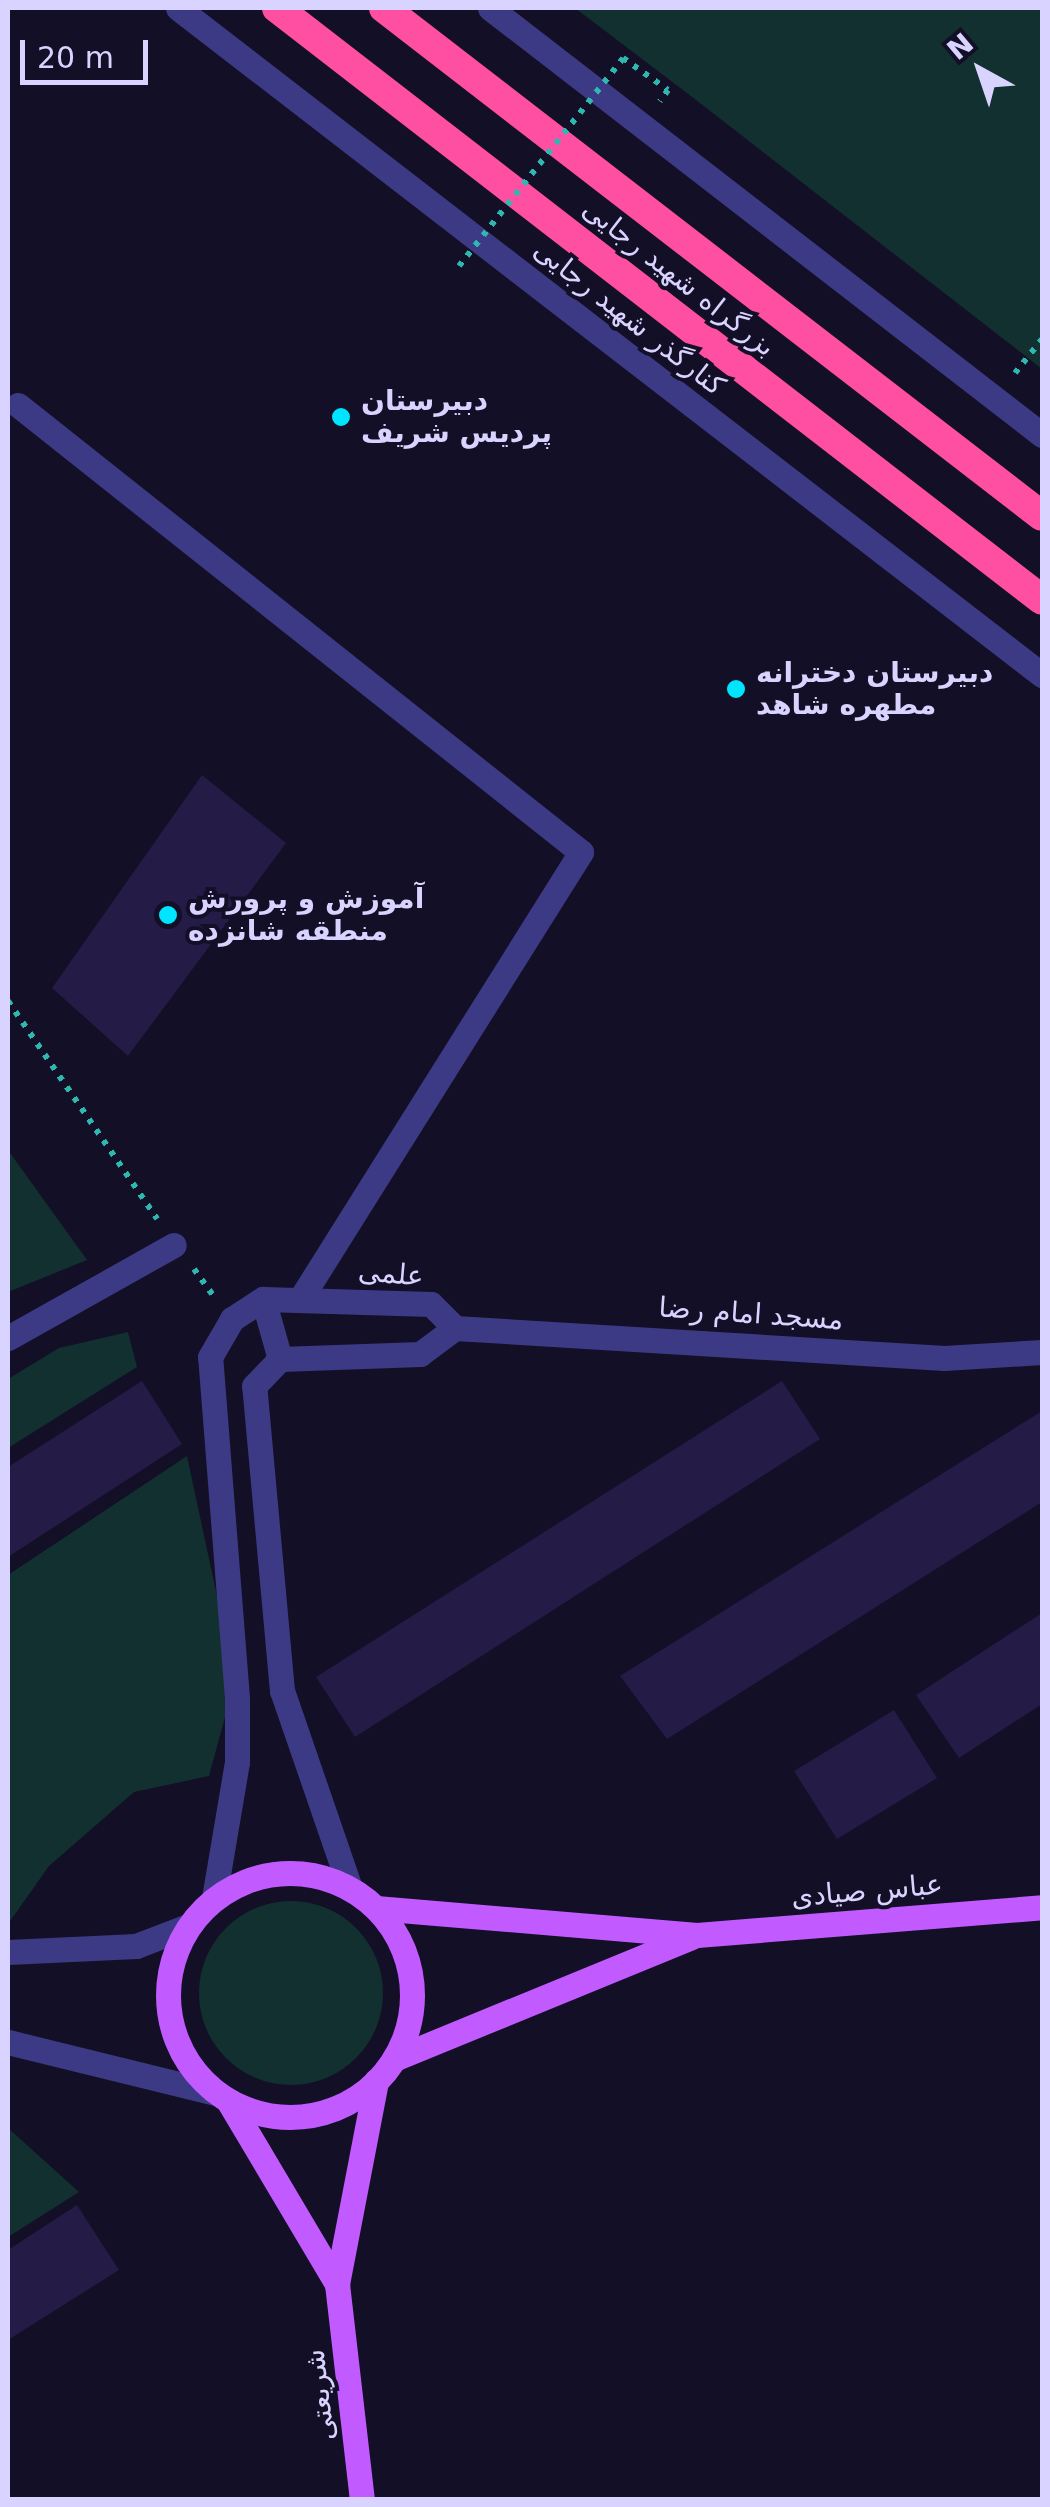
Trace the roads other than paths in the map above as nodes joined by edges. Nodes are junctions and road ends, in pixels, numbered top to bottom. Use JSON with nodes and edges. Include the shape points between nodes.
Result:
{"nodes":[{"id":1,"x":178,"y":8,"type":"edge"},
{"id":2,"x":277,"y":8,"type":"edge"},
{"id":3,"x":384,"y":8,"type":"edge"},
{"id":4,"x":490,"y":8,"type":"edge"},
{"id":5,"x":18,"y":405,"type":"dead end"},
{"id":6,"x":1042,"y":435,"type":"edge"},
{"id":7,"x":1042,"y":516,"type":"edge"},
{"id":8,"x":1042,"y":600,"type":"edge"},
{"id":9,"x":1042,"y":675,"type":"edge"},
{"id":10,"x":174,"y":1244,"type":"road end"},
{"id":11,"x":301,"y":1298,"type":"junction"},
{"id":12,"x":262,"y":1300,"type":"junction"},
{"id":13,"x":454,"y":1328,"type":"junction"},
{"id":14,"x":8,"y":1338,"type":"edge"},
{"id":15,"x":1042,"y":1352,"type":"edge"},
{"id":16,"x":280,"y":1358,"type":"junction"},
{"id":17,"x":350,"y":1888,"type":"junction"},
{"id":18,"x":214,"y":1898,"type":"junction"},
{"id":19,"x":1042,"y":1907,"type":"edge"},
{"id":20,"x":376,"y":1908,"type":"junction"},
{"id":21,"x":188,"y":1926,"type":"junction"},
{"id":22,"x":697,"y":1935,"type":"junction"},
{"id":23,"x":8,"y":1952,"type":"edge"},
{"id":24,"x":8,"y":2042,"type":"edge"},
{"id":25,"x":394,"y":2059,"type":"junction"},
{"id":26,"x":376,"y":2082,"type":"junction"},
{"id":27,"x":222,"y":2097,"type":"junction"},
{"id":28,"x":337,"y":2284,"type":"junction"},
{"id":29,"x":362,"y":2500,"type":"edge"}],
"edges":[{"from":1,"to":9,"type":"street","name":"کنارگذر شهید رجایی"},
{"from":2,"to":8,"type":"highway","name":"بزرگراه شهید رجایی"},
{"from":3,"to":7,"type":"highway","name":"بزرگراه شهید رجایی"},
{"from":4,"to":6,"type":"street"},
{"from":5,"to":11,"type":"street","via":[[580,852]]},
{"from":10,"to":14,"type":"street"},
{"from":11,"to":12,"type":"street","name":"علمی"},
{"from":11,"to":13,"type":"street","name":"علمی","via":[[431,1304]]},
{"from":12,"to":16,"type":"street"},
{"from":12,"to":18,"type":"street","name":"علمی","via":[[232,1318],[210,1358],[237,1698],[237,1762]]},
{"from":13,"to":15,"type":"street","name":"مسجد امام رضا","via":[[944,1358]]},
{"from":13,"to":16,"type":"street","via":[[420,1354]]},
{"from":16,"to":17,"type":"street","via":[[254,1386],[282,1691]]},
{"from":17,"to":18,"type":"main road","via":[[323,1877],[266,1874]]},
{"from":17,"to":20,"type":"main road"},
{"from":18,"to":21,"type":"main road"},
{"from":19,"to":22,"type":"main road","name":"عباس صیادی"},
{"from":20,"to":22,"type":"main road","name":"عباس صیادی"},
{"from":20,"to":25,"type":"main road","via":[[403,1946],[412,1992]]},
{"from":21,"to":23,"type":"street","via":[[136,1946]]},
{"from":21,"to":27,"type":"main road","via":[[169,1978],[172,2033],[190,2066]]},
{"from":22,"to":25,"type":"main road","name":"عباس صیادی"},
{"from":24,"to":27,"type":"street"},
{"from":25,"to":26,"type":"main road"},
{"from":26,"to":27,"type":"main road","via":[[343,2105],[306,2116],[267,2116]]},
{"from":26,"to":28,"type":"main road","name":"شریعتی"},
{"from":27,"to":28,"type":"main road","name":"شریعتی"},
{"from":28,"to":29,"type":"main road","name":"شریعتی"}]}
